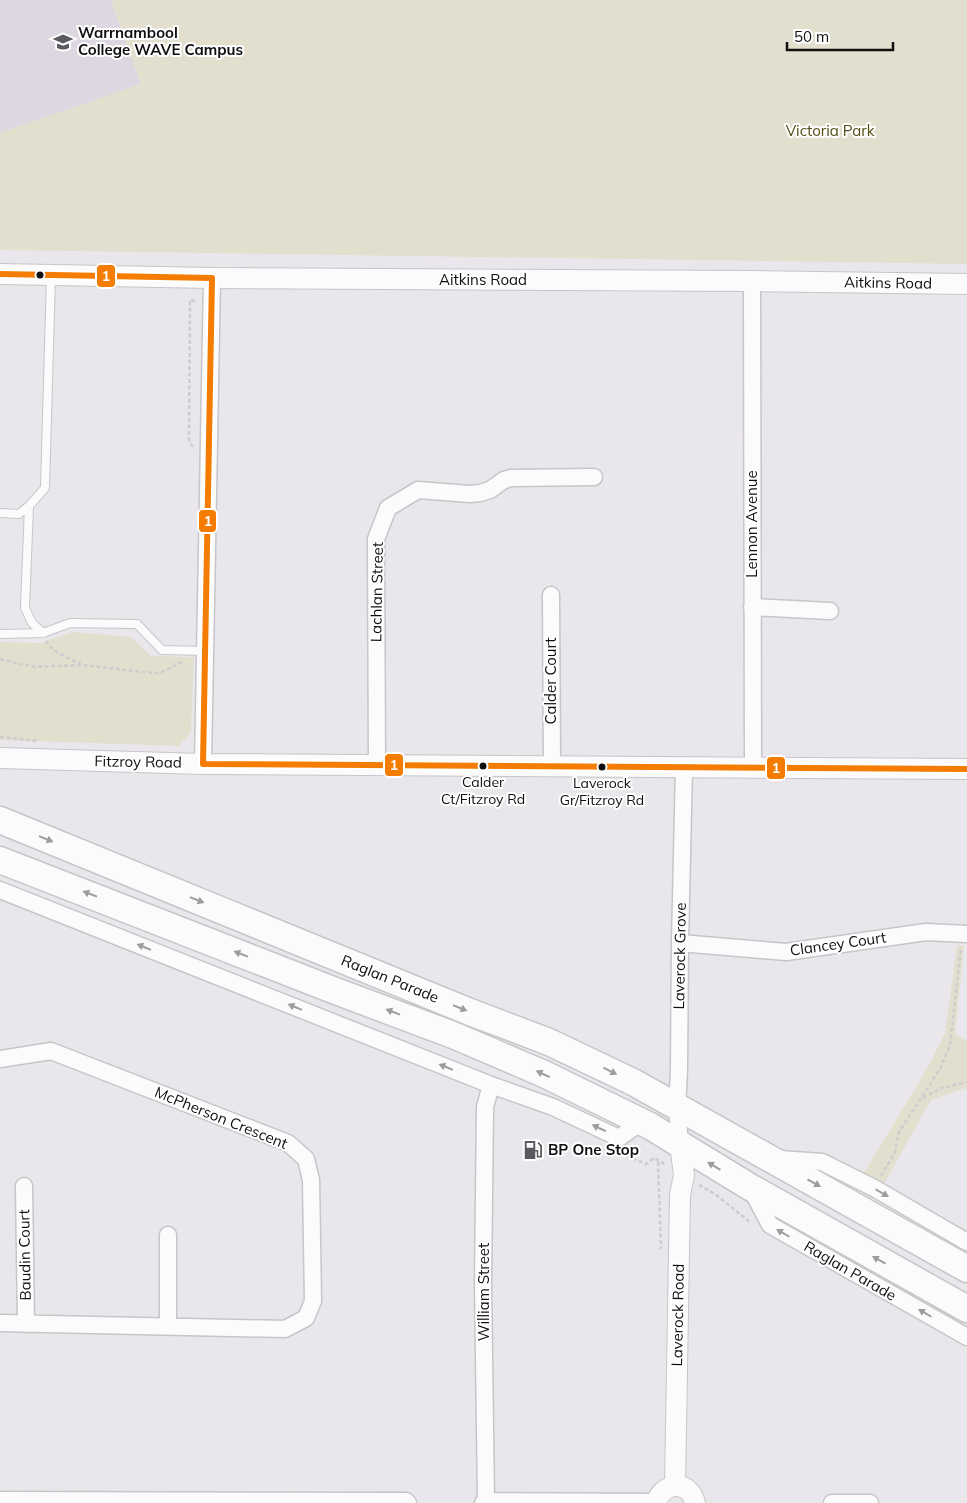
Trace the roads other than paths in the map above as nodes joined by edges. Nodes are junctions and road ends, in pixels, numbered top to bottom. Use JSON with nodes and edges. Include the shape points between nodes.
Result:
{"nodes":[{"id":1,"x":0,"y":274,"type":"edge"},
{"id":2,"x":51,"y":275,"type":"junction"},
{"id":3,"x":212,"y":278,"type":"junction"},
{"id":4,"x":752,"y":281,"type":"junction"},
{"id":5,"x":967,"y":284,"type":"edge"},
{"id":6,"x":594,"y":477,"type":"dead end"},
{"id":7,"x":29,"y":506,"type":"junction"},
{"id":8,"x":0,"y":513,"type":"edge"},
{"id":9,"x":551,"y":596,"type":"dead end"},
{"id":10,"x":752,"y":607,"type":"junction"},
{"id":11,"x":830,"y":611,"type":"dead end"},
{"id":12,"x":43,"y":633,"type":"junction"},
{"id":13,"x":0,"y":634,"type":"edge"},
{"id":14,"x":200,"y":651,"type":"junction"},
{"id":15,"x":0,"y":758,"type":"edge"},
{"id":16,"x":203,"y":764,"type":"junction"},
{"id":17,"x":377,"y":765,"type":"junction"},
{"id":18,"x":552,"y":766,"type":"junction"},
{"id":19,"x":684,"y":767,"type":"junction"},
{"id":20,"x":753,"y":768,"type":"junction"},
{"id":21,"x":967,"y":769,"type":"edge"},
{"id":22,"x":0,"y":820,"type":"edge"},
{"id":23,"x":0,"y":860,"type":"edge"},
{"id":24,"x":0,"y":890,"type":"edge"},
{"id":25,"x":965,"y":934,"type":"edge"},
{"id":26,"x":680,"y":944,"type":"junction"},
{"id":27,"x":0,"y":1059,"type":"edge"},
{"id":28,"x":491,"y":1085,"type":"junction"},
{"id":29,"x":677,"y":1107,"type":"junction"},
{"id":30,"x":641,"y":1122,"type":"junction"},
{"id":31,"x":680,"y":1144,"type":"junction"},
{"id":32,"x":771,"y":1159,"type":"junction"},
{"id":33,"x":24,"y":1186,"type":"dead end"},
{"id":34,"x":750,"y":1187,"type":"junction"},
{"id":35,"x":168,"y":1235,"type":"dead end"},
{"id":36,"x":967,"y":1242,"type":"edge"},
{"id":37,"x":967,"y":1269,"type":"edge"},
{"id":38,"x":967,"y":1309,"type":"edge"},
{"id":39,"x":0,"y":1323,"type":"edge"},
{"id":40,"x":26,"y":1324,"type":"junction"},
{"id":41,"x":168,"y":1326,"type":"junction"},
{"id":42,"x":967,"y":1337,"type":"edge"},
{"id":43,"x":676,"y":1486,"type":"junction"},
{"id":44,"x":0,"y":1500,"type":"edge"},
{"id":45,"x":484,"y":1502,"type":"edge"},
{"id":46,"x":408,"y":1503,"type":"edge"},
{"id":47,"x":656,"y":1503,"type":"edge"},
{"id":48,"x":695,"y":1503,"type":"edge"},
{"id":49,"x":832,"y":1503,"type":"edge"},
{"id":50,"x":870,"y":1503,"type":"edge"}],
"edges":[{"from":1,"to":2,"type":"street","name":"Aitkins Road"},
{"from":2,"to":3,"type":"street","name":"Aitkins Road"},
{"from":2,"to":7,"type":"lane","via":[[45,488]]},
{"from":3,"to":4,"type":"street","name":"Aitkins Road"},
{"from":3,"to":14,"type":"street"},
{"from":4,"to":5,"type":"street","name":"Aitkins Road"},
{"from":4,"to":10,"type":"street","name":"Lennon Avenue"},
{"from":6,"to":17,"type":"street","name":"Lachlan Street","via":[[511,478],[486,492],[470,494],[418,490],[388,508],[376,539]]},
{"from":7,"to":8,"type":"lane","via":[[19,514]]},
{"from":7,"to":12,"type":"lane","via":[[25,608],[32,623]]},
{"from":9,"to":18,"type":"street","name":"Calder Court"},
{"from":10,"to":11,"type":"street"},
{"from":10,"to":20,"type":"street","name":"Lennon Avenue"},
{"from":12,"to":13,"type":"lane"},
{"from":12,"to":14,"type":"lane","via":[[70,623],[137,624],[162,650]]},
{"from":14,"to":16,"type":"street"},
{"from":15,"to":16,"type":"street","name":"Fitzroy Road"},
{"from":16,"to":17,"type":"street","name":"Fitzroy Road"},
{"from":17,"to":18,"type":"street","name":"Fitzroy Road"},
{"from":18,"to":19,"type":"street","name":"Fitzroy Road"},
{"from":19,"to":20,"type":"street","name":"Fitzroy Road"},
{"from":19,"to":26,"type":"street","name":"Laverock Grove"},
{"from":20,"to":21,"type":"street","name":"Fitzroy Road"},
{"from":22,"to":29,"type":"highway","name":"Raglan Parade","one_way":true,"via":[[549,1042]]},
{"from":30,"to":23,"type":"highway","name":"Raglan Parade","one_way":true,"via":[[544,1074],[453,1035]]},
{"from":28,"to":24,"type":"street","one_way":true},
{"from":25,"to":26,"type":"street","name":"Clancey Court","via":[[926,932],[786,952]]},
{"from":26,"to":29,"type":"street","name":"Laverock Grove"},
{"from":27,"to":41,"type":"street","name":"McPherson Crescent","via":[[51,1051],[288,1143],[306,1159],[311,1180],[313,1301],[306,1318],[285,1329]]},
{"from":30,"to":28,"type":"street","one_way":true,"via":[[620,1138],[552,1106]]},
{"from":28,"to":45,"type":"street","name":"William Street","via":[[485,1107]]},
{"from":29,"to":31,"type":"street","name":"Laverock Grove"},
{"from":29,"to":32,"type":"highway","name":"Raglan Parade"},
{"from":30,"to":31,"type":"highway","name":"Raglan Parade"},
{"from":34,"to":31,"type":"highway","name":"Raglan Parade","one_way":true},
{"from":31,"to":43,"type":"street","name":"Laverock Road","via":[[684,1175],[680,1195]]},
{"from":32,"to":36,"type":"street","name":"Raglan Parade","one_way":true,"via":[[822,1162]]},
{"from":32,"to":37,"type":"highway","name":"Raglan Parade","one_way":true},
{"from":33,"to":40,"type":"street","name":"Baudin Court"},
{"from":38,"to":34,"type":"highway","name":"Raglan Parade","one_way":true},
{"from":42,"to":34,"type":"street","name":"Raglan Parade","one_way":true,"via":[[770,1225]]},
{"from":35,"to":41,"type":"street"},
{"from":39,"to":40,"type":"street","name":"McPherson Crescent"},
{"from":40,"to":41,"type":"street","name":"McPherson Crescent"},
{"from":43,"to":47,"type":"street","via":[[663,1491]]},
{"from":43,"to":48,"type":"street","via":[[689,1492]]},
{"from":44,"to":46,"type":"street"},
{"from":45,"to":47,"type":"street"},
{"from":49,"to":50,"type":"street"}]}
